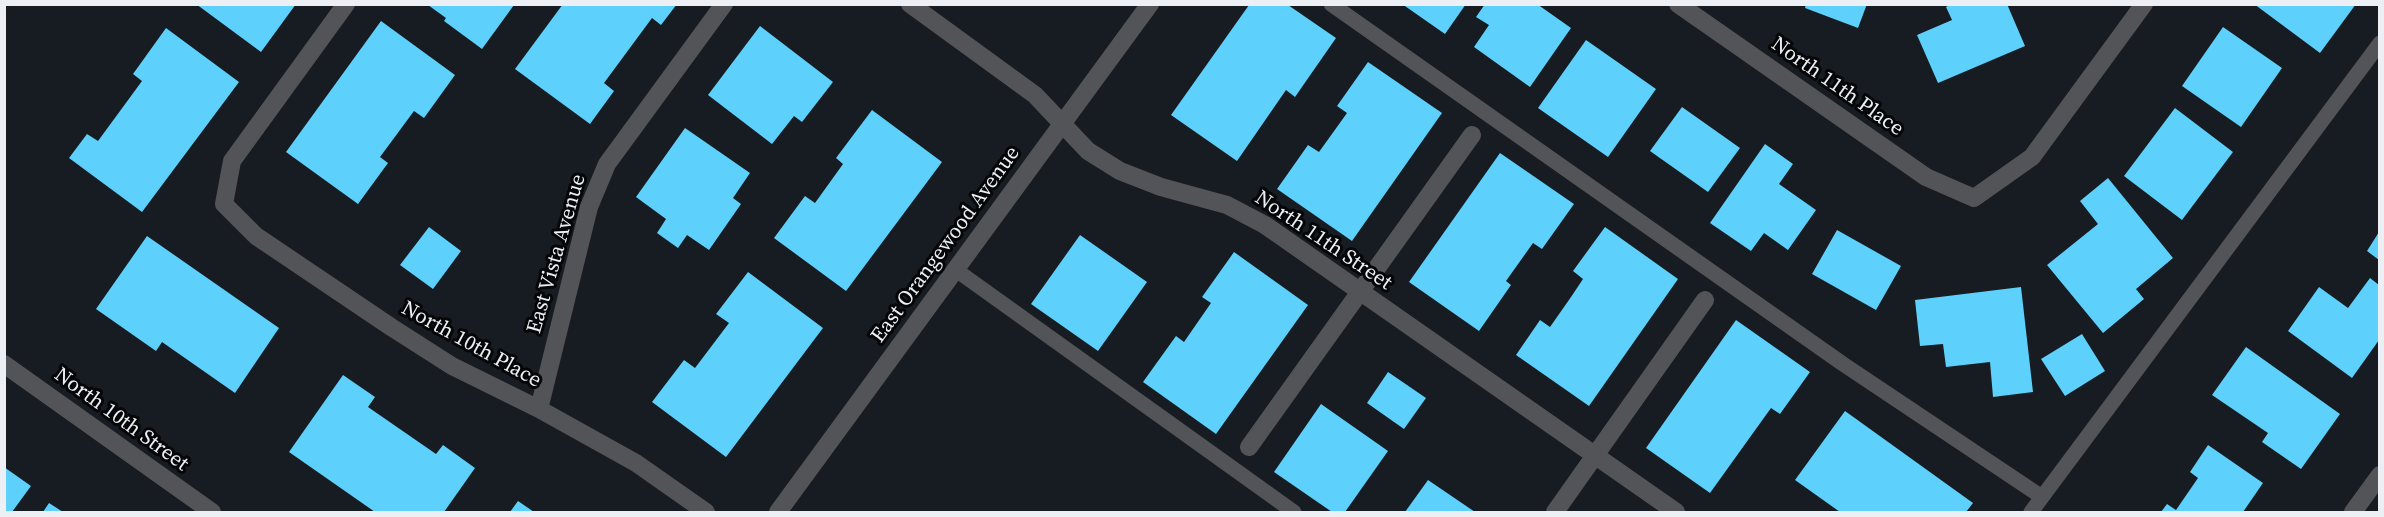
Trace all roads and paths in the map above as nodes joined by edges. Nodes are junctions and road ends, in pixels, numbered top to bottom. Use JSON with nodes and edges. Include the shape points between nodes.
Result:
{"nodes":[{"id":1,"x":346,"y":4,"type":"edge"},
{"id":2,"x":724,"y":4,"type":"edge"},
{"id":3,"x":910,"y":4,"type":"edge"},
{"id":4,"x":1150,"y":4,"type":"edge"},
{"id":5,"x":1331,"y":4,"type":"edge"},
{"id":6,"x":1678,"y":4,"type":"edge"},
{"id":7,"x":2144,"y":4,"type":"edge"},
{"id":8,"x":2379,"y":44,"type":"edge"},
{"id":9,"x":1062,"y":123,"type":"junction"},
{"id":10,"x":1472,"y":135,"type":"dead end"},
{"id":11,"x":956,"y":270,"type":"junction"},
{"id":12,"x":1359,"y":292,"type":"junction"},
{"id":13,"x":1705,"y":300,"type":"dead end"},
{"id":14,"x":4,"y":364,"type":"edge"},
{"id":15,"x":538,"y":409,"type":"junction"},
{"id":16,"x":1249,"y":447,"type":"dead end"},
{"id":17,"x":1596,"y":455,"type":"junction"},
{"id":18,"x":2379,"y":475,"type":"edge"},
{"id":19,"x":2042,"y":497,"type":"junction"},
{"id":20,"x":212,"y":513,"type":"edge"},
{"id":21,"x":706,"y":513,"type":"edge"},
{"id":22,"x":778,"y":513,"type":"edge"},
{"id":23,"x":1294,"y":513,"type":"edge"},
{"id":24,"x":1556,"y":513,"type":"edge"},
{"id":25,"x":1676,"y":513,"type":"edge"},
{"id":26,"x":2031,"y":513,"type":"edge"},
{"id":27,"x":2353,"y":513,"type":"edge"}],
"edges":[{"from":1,"to":15,"type":"street","name":"North 10th Place","via":[[232,161],[224,204],[256,236],[390,327],[452,366]]},
{"from":2,"to":15,"type":"street","name":"East Vista Avenue","via":[[607,164],[589,207]]},
{"from":3,"to":9,"type":"street","name":"North 11th Street","via":[[1035,95]]},
{"from":4,"to":9,"type":"street","name":"East Orangewood Avenue"},
{"from":5,"to":19,"type":"lane","via":[[1824,350]]},
{"from":6,"to":7,"type":"street","name":"North 11th Place","via":[[1926,177],[1974,198],[2032,157]]},
{"from":8,"to":19,"type":"lane"},
{"from":9,"to":11,"type":"street","name":"East Orangewood Avenue"},
{"from":9,"to":12,"type":"street","name":"North 11th Street","via":[[1088,150],[1120,171],[1227,205],[1265,225]]},
{"from":10,"to":12,"type":"street"},
{"from":11,"to":22,"type":"street","name":"East Orangewood Avenue"},
{"from":11,"to":23,"type":"lane"},
{"from":12,"to":16,"type":"street"},
{"from":12,"to":17,"type":"street","name":"North 11th Street"},
{"from":13,"to":17,"type":"street"},
{"from":14,"to":20,"type":"street","name":"North 10th Street"},
{"from":15,"to":21,"type":"street","name":"North 10th Place","via":[[636,464]]},
{"from":17,"to":24,"type":"street"},
{"from":17,"to":25,"type":"street","name":"North 11th Street"},
{"from":18,"to":27,"type":"street"},
{"from":19,"to":26,"type":"lane"}]}
